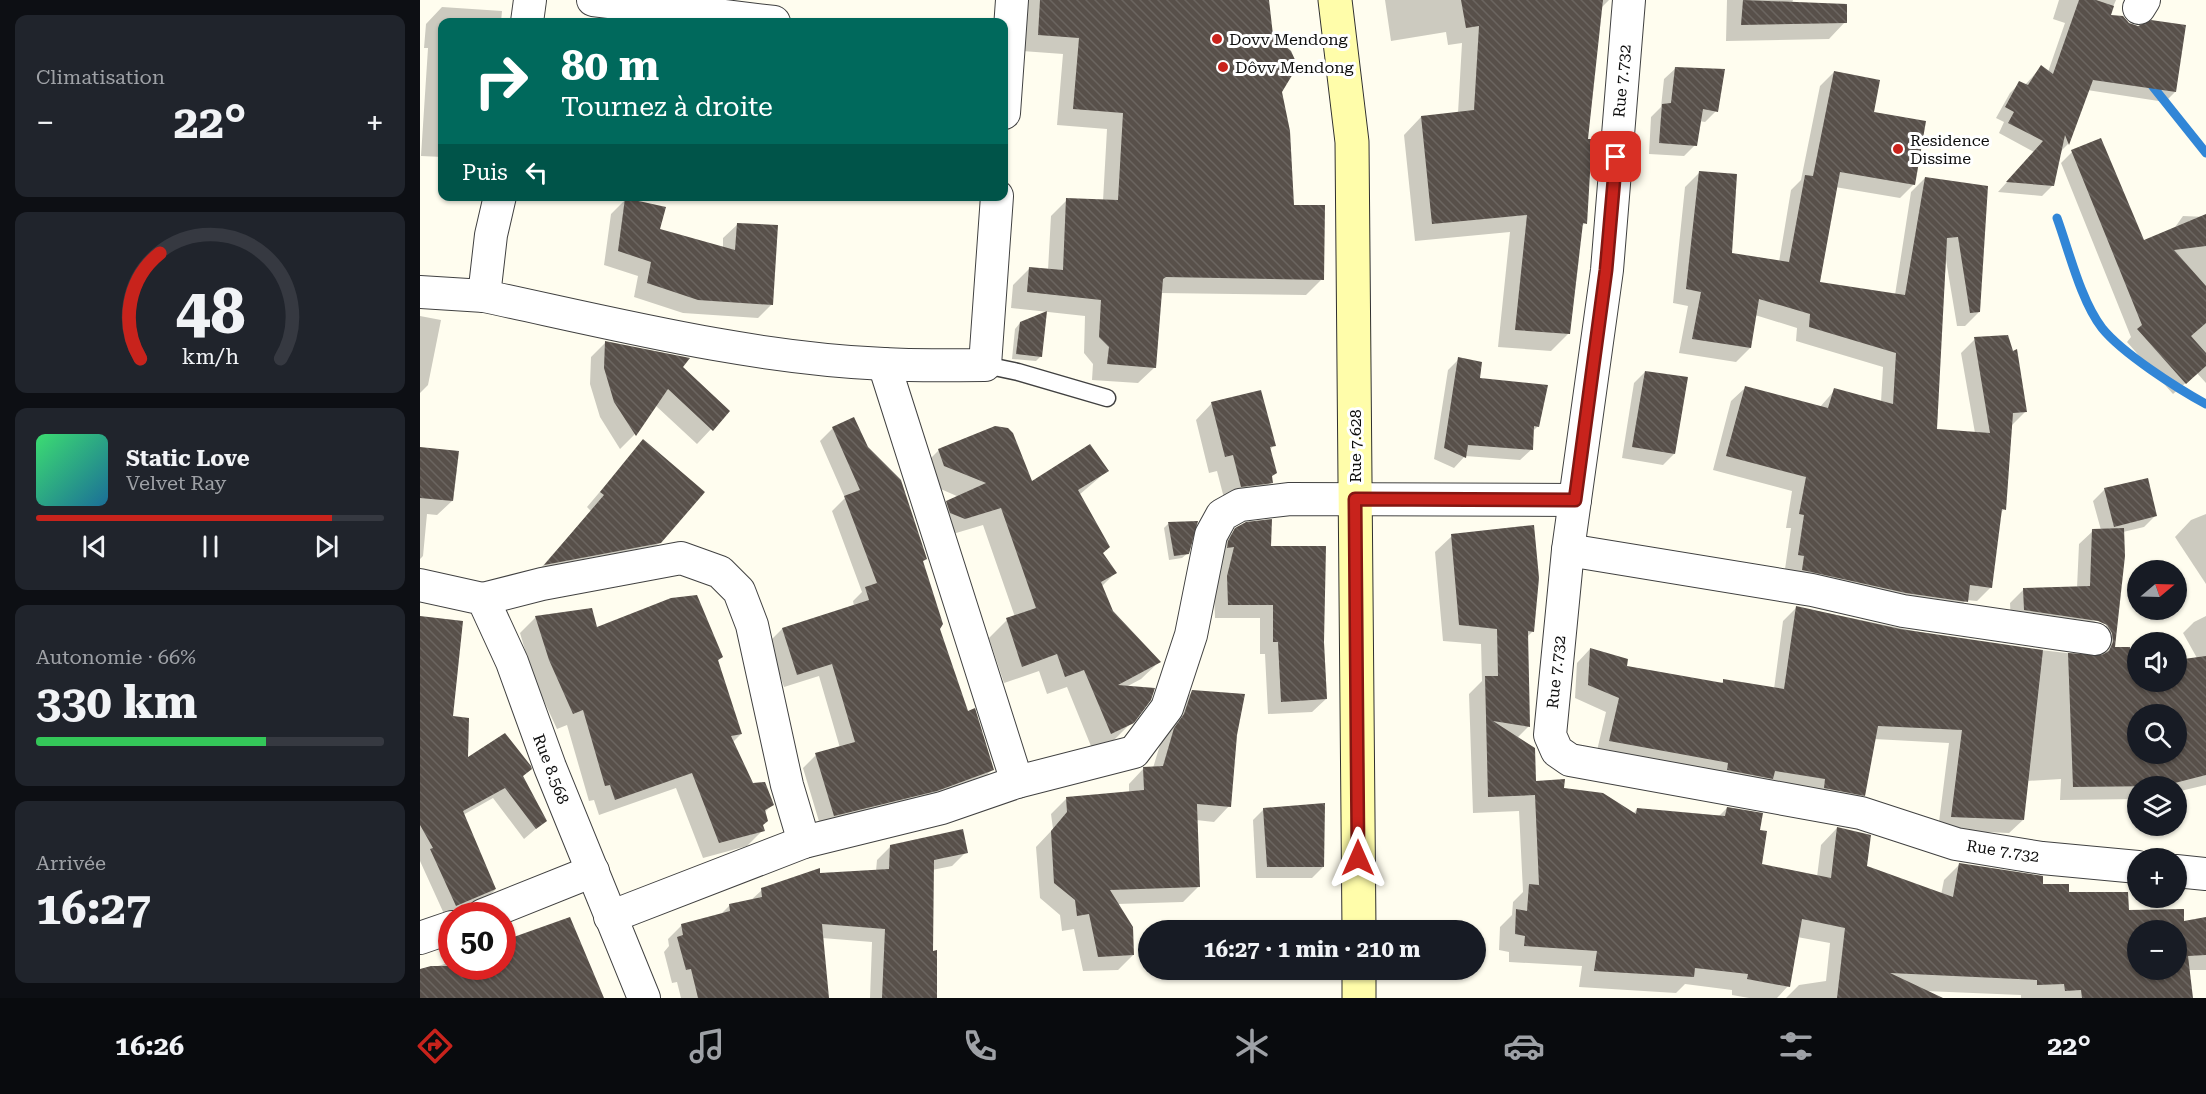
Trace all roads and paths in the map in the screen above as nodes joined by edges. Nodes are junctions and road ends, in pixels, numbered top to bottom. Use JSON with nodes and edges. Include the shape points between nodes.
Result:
{"nodes":[{"id":1,"x":530,"y":0,"type":"edge"},
{"id":2,"x":593,"y":0,"type":"edge"},
{"id":3,"x":1012,"y":0,"type":"edge"},
{"id":4,"x":1335,"y":0,"type":"edge"},
{"id":5,"x":1629,"y":0,"type":"edge"},
{"id":6,"x":528,"y":18,"type":"edge"},
{"id":7,"x":741,"y":18,"type":"edge"},
{"id":8,"x":1008,"y":34,"type":"edge"},
{"id":9,"x":499,"y":201,"type":"edge"},
{"id":10,"x":997,"y":201,"type":"edge"},
{"id":11,"x":420,"y":292,"type":"edge"},
{"id":12,"x":484,"y":296,"type":"junction"},
{"id":13,"x":884,"y":364,"type":"junction"},
{"id":14,"x":985,"y":365,"type":"junction"},
{"id":15,"x":1107,"y":398,"type":"dead end"},
{"id":16,"x":1355,"y":499,"type":"junction"},
{"id":17,"x":1575,"y":500,"type":"junction"},
{"id":18,"x":1568,"y":550,"type":"junction"},
{"id":19,"x":420,"y":585,"type":"edge"},
{"id":20,"x":483,"y":599,"type":"junction"},
{"id":21,"x":2096,"y":639,"type":"dead end"},
{"id":22,"x":1017,"y":782,"type":"junction"},
{"id":23,"x":804,"y":842,"type":"junction"},
{"id":24,"x":2127,"y":866,"type":"edge"},
{"id":25,"x":592,"y":871,"type":"junction"},
{"id":26,"x":2187,"y":872,"type":"edge"},
{"id":27,"x":2206,"y":874,"type":"edge"},
{"id":28,"x":515,"y":902,"type":"edge"},
{"id":29,"x":610,"y":916,"type":"junction"},
{"id":30,"x":1359,"y":920,"type":"edge"},
{"id":31,"x":438,"y":932,"type":"edge"},
{"id":32,"x":420,"y":938,"type":"edge"},
{"id":33,"x":1359,"y":980,"type":"edge"},
{"id":34,"x":644,"y":998,"type":"edge"},
{"id":35,"x":1359,"y":998,"type":"edge"}],
"edges":[{"from":1,"to":6,"type":"street"},
{"from":2,"to":7,"type":"street"},
{"from":3,"to":8,"type":"street"},
{"from":4,"to":16,"type":"main road","name":"Rue 7.628","via":[[1352,142]]},
{"from":5,"to":17,"type":"street","name":"Rue 7.732","via":[[1606,270]]},
{"from":9,"to":12,"type":"street"},
{"from":10,"to":14,"type":"street"},
{"from":11,"to":12,"type":"street"},
{"from":12,"to":13,"type":"street","via":[[697,341]]},
{"from":13,"to":14,"type":"street"},
{"from":13,"to":22,"type":"street"},
{"from":14,"to":15,"type":"lane"},
{"from":16,"to":17,"type":"street"},
{"from":16,"to":22,"type":"street","via":[[1290,499],[1240,506],[1222,515],[1211,535],[1191,635],[1167,708],[1134,752]]},
{"from":16,"to":30,"type":"main road","name":"Rue 7.628"},
{"from":17,"to":18,"type":"street","name":"Rue 7.732"},
{"from":18,"to":21,"type":"street","via":[[1812,590],[1903,611]]},
{"from":18,"to":24,"type":"street","name":"Rue 7.732","via":[[1550,735],[1557,751],[1570,760],[1861,813],[1956,844]]},
{"from":19,"to":20,"type":"street"},
{"from":20,"to":23,"type":"street","via":[[681,558],[720,572],[739,591],[752,625],[787,785]]},
{"from":20,"to":25,"type":"street","name":"Rue 8.568","via":[[512,662]]},
{"from":22,"to":23,"type":"street","via":[[942,808]]},
{"from":23,"to":29,"type":"street"},
{"from":25,"to":28,"type":"street"},
{"from":25,"to":29,"type":"street","name":"Rue 8.568"},
{"from":26,"to":27,"type":"street"},
{"from":29,"to":34,"type":"street","name":"Rue 8.568"},
{"from":31,"to":32,"type":"street"},
{"from":33,"to":35,"type":"main road"}]}
